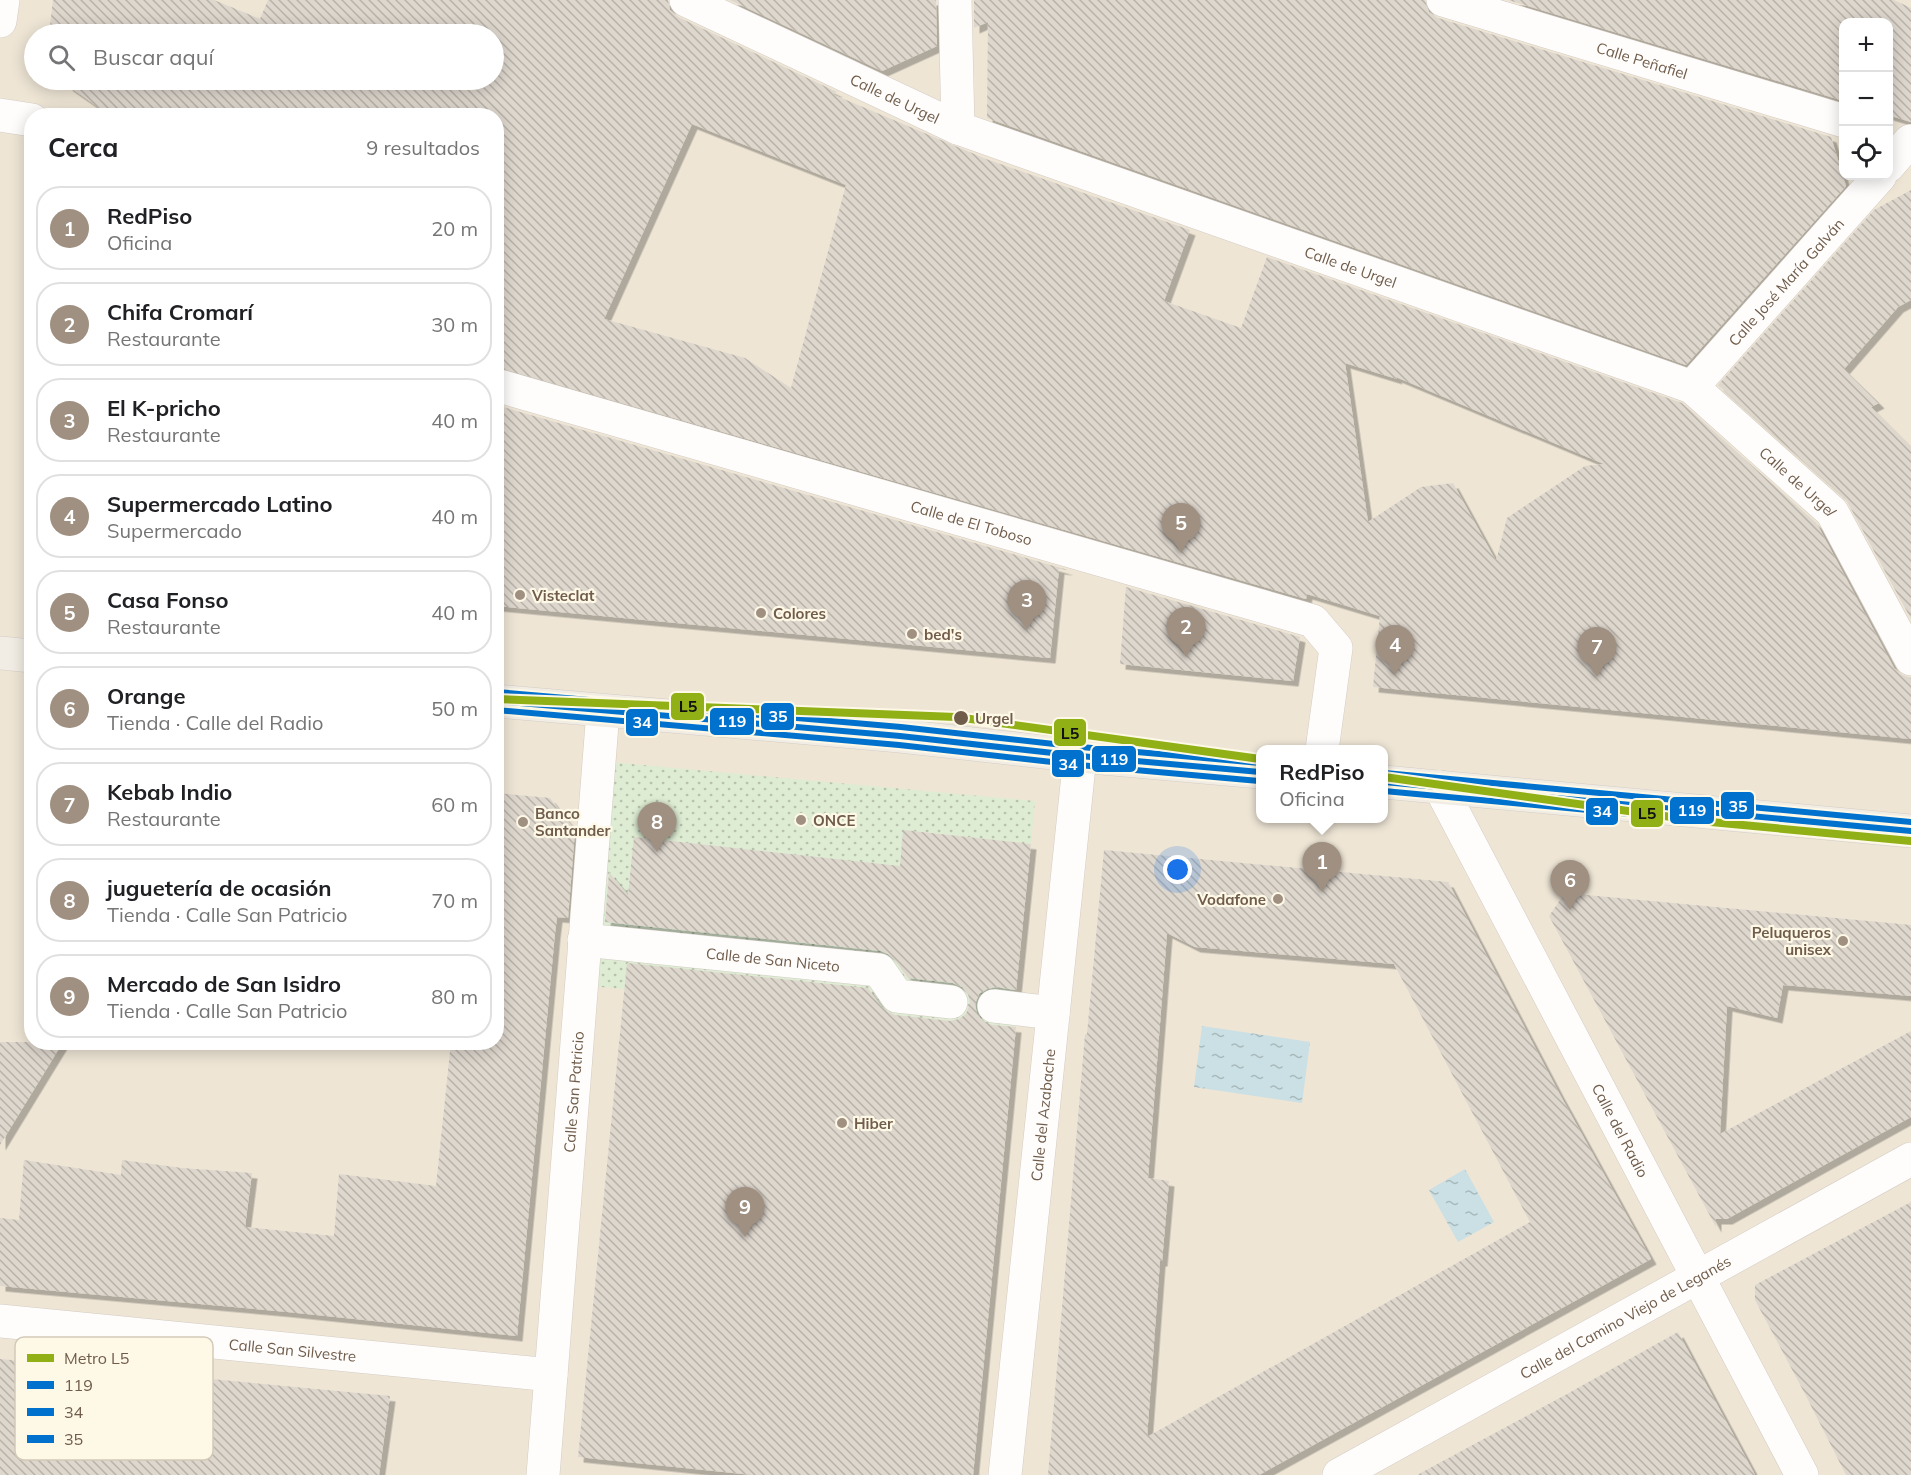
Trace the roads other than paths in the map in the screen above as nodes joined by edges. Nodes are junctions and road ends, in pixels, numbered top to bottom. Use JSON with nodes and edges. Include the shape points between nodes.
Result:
{"nodes":[{"id":1,"x":3,"y":0,"type":"edge"},
{"id":2,"x":686,"y":0,"type":"edge"},
{"id":3,"x":955,"y":0,"type":"edge"},
{"id":4,"x":1443,"y":0,"type":"edge"},
{"id":5,"x":0,"y":21,"type":"edge"},
{"id":6,"x":0,"y":116,"type":"edge"},
{"id":7,"x":24,"y":119,"type":"edge"},
{"id":8,"x":1839,"y":119,"type":"edge"},
{"id":9,"x":958,"y":128,"type":"junction"},
{"id":10,"x":1893,"y":136,"type":"edge"},
{"id":11,"x":1911,"y":141,"type":"edge"},
{"id":12,"x":1893,"y":161,"type":"edge"},
{"id":13,"x":1876,"y":180,"type":"edge"},
{"id":14,"x":504,"y":387,"type":"edge"},
{"id":15,"x":1692,"y":387,"type":"junction"},
{"id":16,"x":0,"y":653,"type":"edge"},
{"id":17,"x":24,"y":655,"type":"edge"},
{"id":18,"x":1911,"y":659,"type":"edge"},
{"id":19,"x":504,"y":701,"type":"edge"},
{"id":20,"x":603,"y":711,"type":"junction"},
{"id":21,"x":1323,"y":745,"type":"edge"},
{"id":22,"x":1080,"y":756,"type":"junction"},
{"id":23,"x":1256,"y":772,"type":"edge"},
{"id":24,"x":1388,"y":782,"type":"edge"},
{"id":25,"x":1440,"y":787,"type":"junction"},
{"id":26,"x":1911,"y":831,"type":"edge"},
{"id":27,"x":584,"y":940,"type":"junction"},
{"id":28,"x":951,"y":1002,"type":"dead end"},
{"id":29,"x":994,"y":1006,"type":"dead end"},
{"id":30,"x":1053,"y":1012,"type":"junction"},
{"id":31,"x":1911,"y":1159,"type":"edge"},
{"id":32,"x":1699,"y":1277,"type":"junction"},
{"id":33,"x":0,"y":1321,"type":"edge"},
{"id":34,"x":163,"y":1337,"type":"edge"},
{"id":35,"x":213,"y":1342,"type":"edge"},
{"id":36,"x":551,"y":1375,"type":"junction"},
{"id":37,"x":543,"y":1475,"type":"edge"},
{"id":38,"x":1005,"y":1475,"type":"edge"},
{"id":39,"x":1339,"y":1475,"type":"edge"},
{"id":40,"x":1802,"y":1475,"type":"edge"}],
"edges":[{"from":1,"to":5,"type":"street"},
{"from":2,"to":9,"type":"street","name":"Calle de Urgel"},
{"from":3,"to":9,"type":"street"},
{"from":4,"to":8,"type":"street","name":"Calle Peñafiel"},
{"from":6,"to":7,"type":"street"},
{"from":9,"to":15,"type":"street","name":"Calle de Urgel"},
{"from":10,"to":11,"type":"street"},
{"from":11,"to":12,"type":"street"},
{"from":13,"to":15,"type":"street","name":"Calle José María Galván"},
{"from":14,"to":21,"type":"street","name":"Calle de El Toboso","via":[[1313,621],[1336,648]]},
{"from":15,"to":18,"type":"street","name":"Calle de Urgel","via":[[1832,512]]},
{"from":16,"to":17,"type":"main road"},
{"from":19,"to":20,"type":"main road"},
{"from":20,"to":22,"type":"main road","via":[[900,736]]},
{"from":20,"to":27,"type":"street","name":"Calle San Patricio"},
{"from":22,"to":23,"type":"main road"},
{"from":22,"to":30,"type":"street","name":"Calle del Azabache"},
{"from":24,"to":25,"type":"main road"},
{"from":25,"to":26,"type":"main road"},
{"from":25,"to":32,"type":"street","name":"Calle del Radio"},
{"from":27,"to":28,"type":"street","name":"Calle de San Niceto","via":[[879,970],[897,996]]},
{"from":27,"to":36,"type":"street","name":"Calle San Patricio"},
{"from":29,"to":30,"type":"street"},
{"from":30,"to":38,"type":"street","name":"Calle del Azabache"},
{"from":31,"to":32,"type":"street","name":"Calle del Camino Viejo de Leganés"},
{"from":32,"to":39,"type":"street","name":"Calle del Camino Viejo de Leganés"},
{"from":32,"to":40,"type":"street","name":"Calle del Radio"},
{"from":33,"to":34,"type":"street","name":"Calle San Silvestre"},
{"from":35,"to":36,"type":"street","name":"Calle San Silvestre"},
{"from":36,"to":37,"type":"street","name":"Calle San Patricio"}]}
